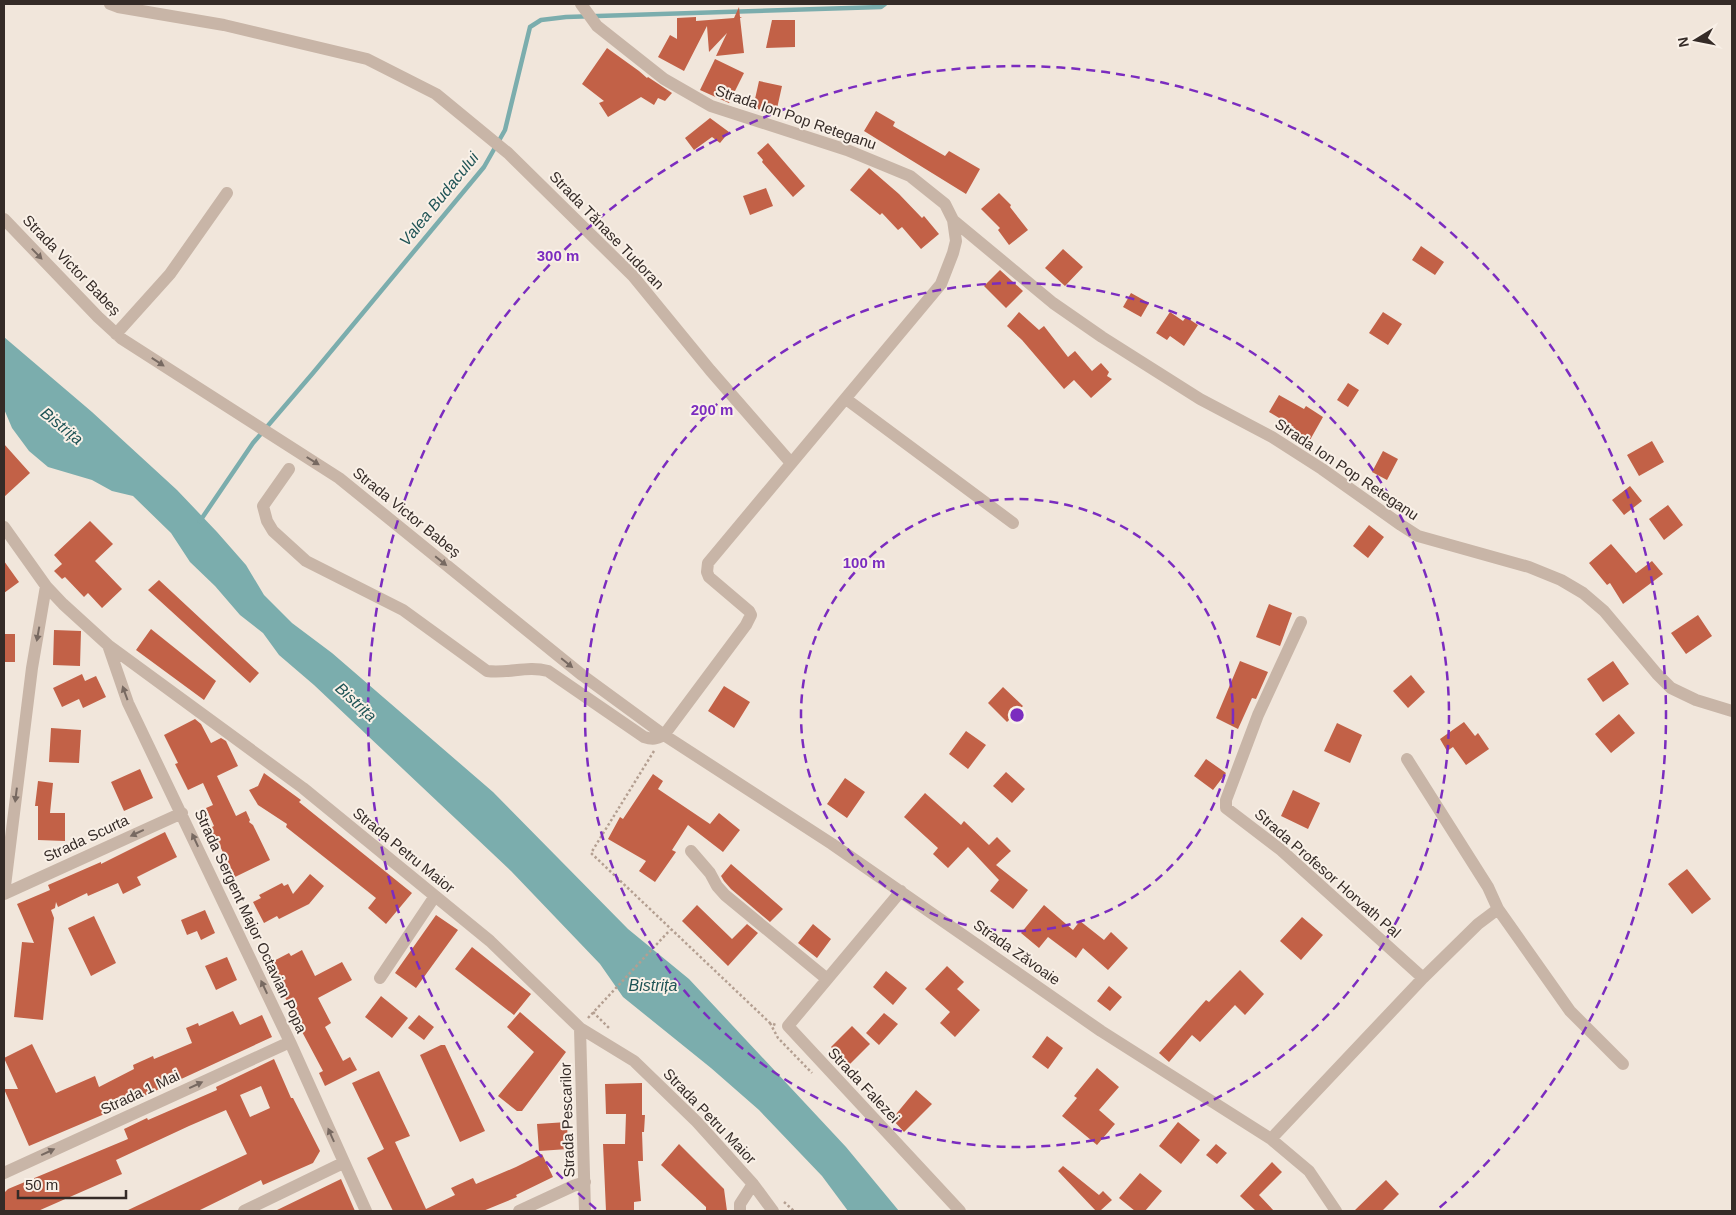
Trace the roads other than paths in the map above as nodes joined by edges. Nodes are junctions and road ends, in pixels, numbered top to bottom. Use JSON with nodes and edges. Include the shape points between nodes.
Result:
{"nodes":[{"id":1,"x":110,"y":4,"type":"edge"},
{"id":2,"x":582,"y":5,"type":"edge"},
{"id":3,"x":226,"y":192,"type":"dead end"},
{"id":4,"x":4,"y":219,"type":"edge"},
{"id":5,"x":953,"y":220,"type":"junction"},
{"id":6,"x":116,"y":334,"type":"junction"},
{"id":7,"x":846,"y":399,"type":"junction"},
{"id":8,"x":791,"y":463,"type":"junction"},
{"id":9,"x":289,"y":469,"type":"dead end"},
{"id":10,"x":1013,"y":523,"type":"dead end"},
{"id":11,"x":4,"y":527,"type":"edge"},
{"id":12,"x":46,"y":586,"type":"junction"},
{"id":13,"x":1301,"y":622,"type":"dead end"},
{"id":14,"x":108,"y":645,"type":"junction"},
{"id":15,"x":1732,"y":711,"type":"edge"},
{"id":16,"x":664,"y":735,"type":"junction"},
{"id":17,"x":1407,"y":759,"type":"dead end"},
{"id":18,"x":182,"y":813,"type":"junction"},
{"id":19,"x":692,"y":851,"type":"dead end"},
{"id":20,"x":901,"y":891,"type":"junction"},
{"id":21,"x":4,"y":894,"type":"edge"},
{"id":22,"x":435,"y":896,"type":"junction"},
{"id":23,"x":1498,"y":909,"type":"junction"},
{"id":24,"x":380,"y":978,"type":"dead end"},
{"id":25,"x":1423,"y":978,"type":"junction"},
{"id":26,"x":827,"y":979,"type":"junction"},
{"id":27,"x":580,"y":1028,"type":"junction"},
{"id":28,"x":290,"y":1042,"type":"junction"},
{"id":29,"x":1623,"y":1064,"type":"dead end"},
{"id":30,"x":1272,"y":1139,"type":"junction"},
{"id":31,"x":343,"y":1163,"type":"junction"},
{"id":32,"x":4,"y":1173,"type":"edge"},
{"id":33,"x":585,"y":1182,"type":"junction"},
{"id":34,"x":753,"y":1184,"type":"junction"},
{"id":35,"x":244,"y":1211,"type":"edge"},
{"id":36,"x":366,"y":1211,"type":"edge"},
{"id":37,"x":519,"y":1211,"type":"edge"},
{"id":38,"x":585,"y":1211,"type":"edge"},
{"id":39,"x":740,"y":1211,"type":"edge"},
{"id":40,"x":773,"y":1211,"type":"edge"},
{"id":41,"x":960,"y":1211,"type":"edge"},
{"id":42,"x":1336,"y":1211,"type":"edge"}],
"edges":[{"from":1,"to":8,"type":"street","name":"Strada Tănase Tudoran","via":[[224,25],[367,58],[436,94],[508,153],[633,276]]},
{"from":2,"to":5,"type":"street","name":"Strada Ion Pop Reteganu","via":[[597,26],[664,79],[711,106],[847,150],[910,176],[945,204]]},
{"from":3,"to":6,"type":"street","name":"Strada Victor Babeș","via":[[170,274]]},
{"from":4,"to":6,"type":"street","name":"Strada Victor Babeș","one_way":true},
{"from":5,"to":7,"type":"street","name":"Strada Ion Pop Reteganu","via":[[956,241],[941,284]]},
{"from":5,"to":15,"type":"street","name":"Strada Ion Pop Reteganu","via":[[1053,303],[1102,337],[1200,398],[1280,442],[1418,536],[1529,567],[1584,593],[1604,611],[1671,688]]},
{"from":6,"to":16,"type":"street","name":"Strada Victor Babeș","one_way":true,"via":[[339,478],[582,675]]},
{"from":7,"to":8,"type":"street","name":"Strada Ion Pop Reteganu"},
{"from":7,"to":10,"type":"street"},
{"from":8,"to":16,"type":"street","via":[[708,563],[709,577],[745,606],[751,615]]},
{"from":9,"to":16,"type":"street","via":[[263,506],[273,531],[306,561],[403,610],[487,671],[502,673],[532,669],[548,672],[644,737],[656,739]]},
{"from":11,"to":12,"type":"street","name":"Strada Petru Maior"},
{"from":12,"to":14,"type":"street","name":"Strada Petru Maior"},
{"from":12,"to":21,"type":"street","one_way":true,"via":[[32,668]]},
{"from":13,"to":25,"type":"street","name":"Strada Profesor Horvath Pal","via":[[1258,715],[1226,800],[1226,808],[1281,850]]},
{"from":18,"to":14,"type":"street","name":"Strada Sergent Major Octavian Popa","one_way":true,"via":[[128,703]]},
{"from":14,"to":22,"type":"street","name":"Strada Petru Maior","via":[[303,788]]},
{"from":16,"to":20,"type":"street","name":"Strada Zăvoaie"},
{"from":17,"to":23,"type":"street","via":[[1488,887]]},
{"from":18,"to":21,"type":"street","name":"Strada Scurta","one_way":true},
{"from":28,"to":18,"type":"street","name":"Strada Sergent Major Octavian Popa","one_way":true},
{"from":19,"to":26,"type":"street","via":[[725,895]]},
{"from":20,"to":26,"type":"street"},
{"from":20,"to":30,"type":"street","name":"Strada Zăvoaie","via":[[1101,1031]]},
{"from":22,"to":24,"type":"street"},
{"from":22,"to":27,"type":"street","name":"Strada Petru Maior","via":[[490,941]]},
{"from":23,"to":25,"type":"street","via":[[1478,924]]},
{"from":23,"to":29,"type":"street","via":[[1570,1011]]},
{"from":25,"to":30,"type":"street"},
{"from":26,"to":41,"type":"street","name":"Strada Falezei","via":[[788,1026]]},
{"from":27,"to":33,"type":"street","name":"Strada Pescarilor"},
{"from":27,"to":34,"type":"street","name":"Strada Petru Maior","via":[[634,1061],[698,1122]]},
{"from":31,"to":28,"type":"street","name":"Strada Sergent Major Octavian Popa","one_way":true},
{"from":32,"to":28,"type":"street","name":"Strada 1 Mai","one_way":true},
{"from":30,"to":42,"type":"street","name":"Strada Zăvoaie","via":[[1309,1171]]},
{"from":31,"to":35,"type":"street"},
{"from":31,"to":36,"type":"street","name":"Strada Sergent Major Octavian Popa"},
{"from":33,"to":37,"type":"street"},
{"from":33,"to":38,"type":"street","name":"Strada Pescarilor"},
{"from":34,"to":39,"type":"street","via":[[740,1204]]},
{"from":34,"to":40,"type":"street","name":"Strada Petru Maior"}]}
